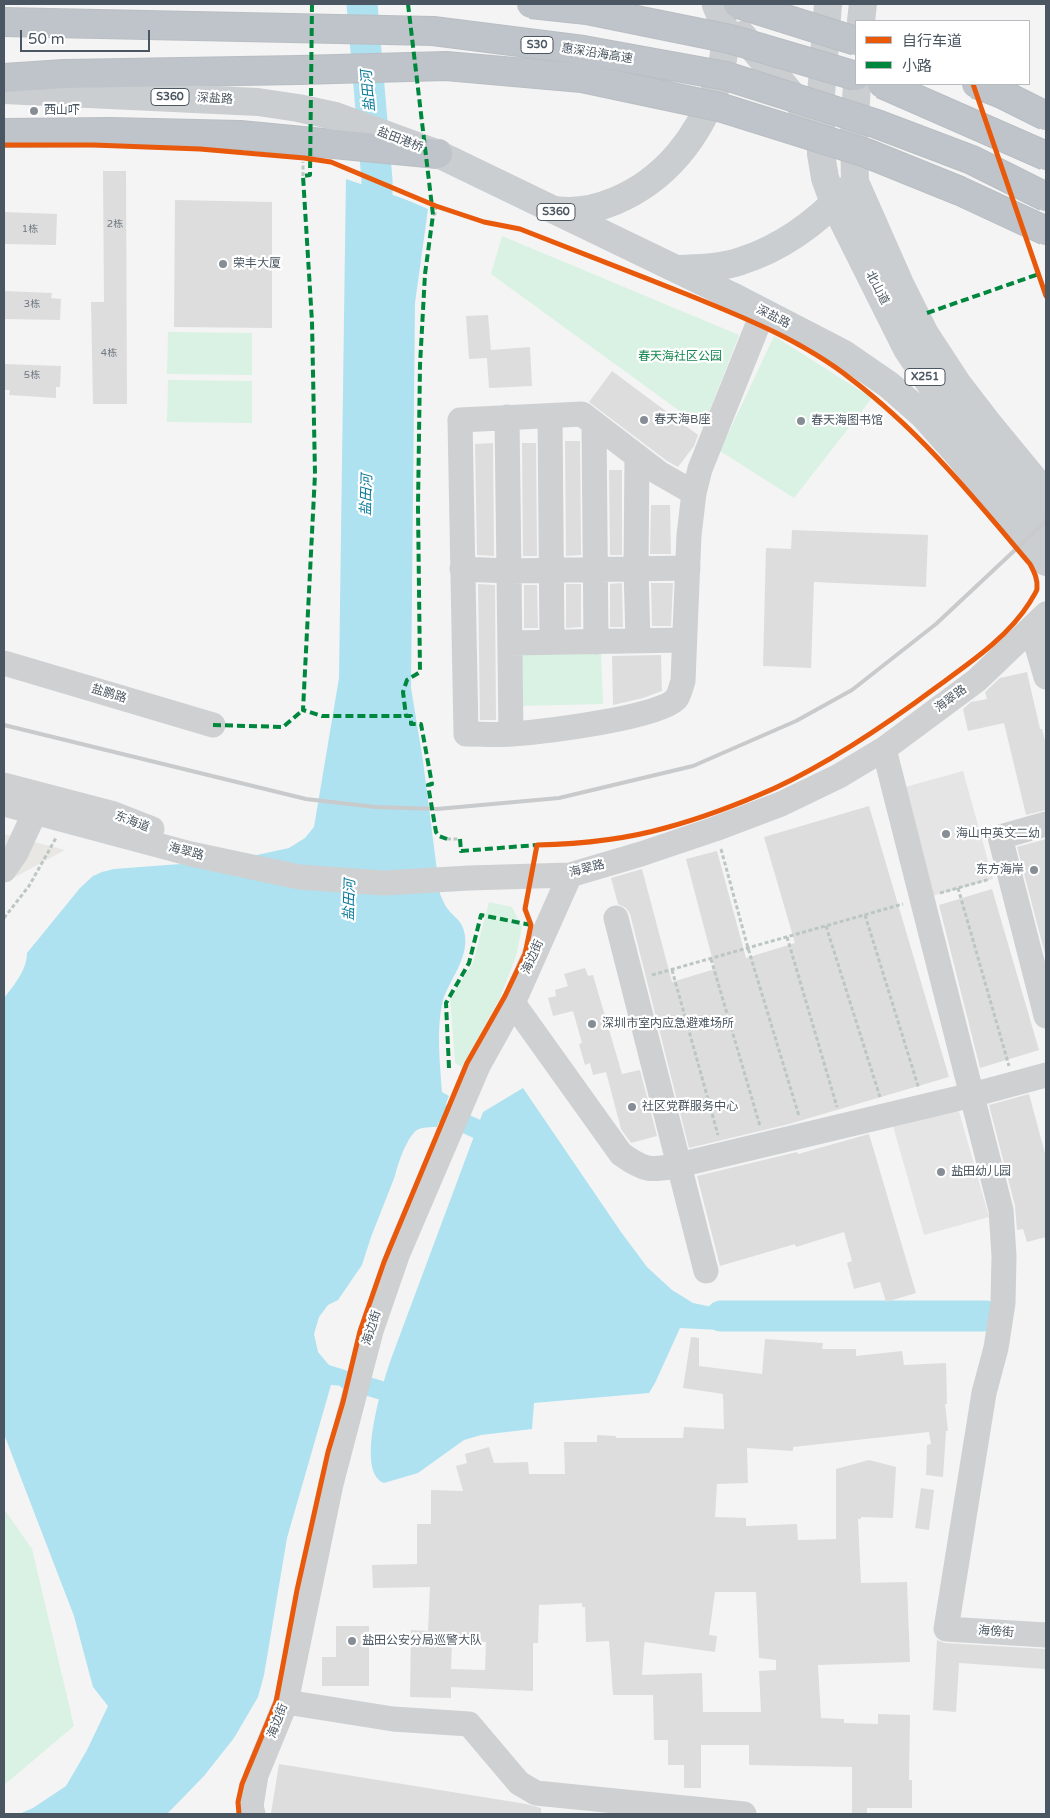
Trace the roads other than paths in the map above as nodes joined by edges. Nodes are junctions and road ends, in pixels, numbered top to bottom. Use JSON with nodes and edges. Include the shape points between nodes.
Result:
{"nodes":[{"id":1,"x":531,"y":4,"type":"edge"},
{"id":2,"x":723,"y":4,"type":"edge"},
{"id":3,"x":828,"y":4,"type":"edge"},
{"id":4,"x":863,"y":4,"type":"edge"},
{"id":5,"x":862,"y":20,"type":"edge"},
{"id":6,"x":4,"y":22,"type":"edge"},
{"id":7,"x":855,"y":41,"type":"edge"},
{"id":8,"x":855,"y":76,"type":"edge"},
{"id":9,"x":4,"y":78,"type":"edge"},
{"id":10,"x":857,"y":85,"type":"edge"},
{"id":11,"x":884,"y":85,"type":"edge"},
{"id":12,"x":979,"y":85,"type":"edge"},
{"id":13,"x":4,"y":90,"type":"edge"},
{"id":14,"x":335,"y":116,"type":"joint"},
{"id":15,"x":1046,"y":116,"type":"edge"},
{"id":16,"x":820,"y":128,"type":"junction"},
{"id":17,"x":4,"y":133,"type":"edge"},
{"id":18,"x":438,"y":154,"type":"junction"},
{"id":19,"x":1046,"y":156,"type":"edge"},
{"id":20,"x":855,"y":182,"type":"junction"},
{"id":21,"x":1046,"y":197,"type":"edge"},
{"id":22,"x":834,"y":203,"type":"junction"},
{"id":23,"x":550,"y":209,"type":"junction"},
{"id":24,"x":1046,"y":231,"type":"edge"},
{"id":25,"x":675,"y":269,"type":"junction"},
{"id":26,"x":763,"y":312,"type":"junction"},
{"id":27,"x":923,"y":415,"type":"junction"},
{"id":28,"x":550,"y":416,"type":"junction"},
{"id":29,"x":508,"y":417,"type":"junction"},
{"id":30,"x":594,"y":423,"type":"junction"},
{"id":31,"x":637,"y":456,"type":"junction"},
{"id":32,"x":994,"y":467,"type":"junction"},
{"id":33,"x":694,"y":493,"type":"junction"},
{"id":34,"x":1046,"y":494,"type":"edge"},
{"id":35,"x":1046,"y":531,"type":"edge"},
{"id":36,"x":1046,"y":562,"type":"edge"},
{"id":37,"x":688,"y":568,"type":"junction"},
{"id":38,"x":462,"y":569,"type":"junction"},
{"id":39,"x":636,"y":569,"type":"junction"},
{"id":40,"x":552,"y":570,"type":"junction"},
{"id":41,"x":594,"y":570,"type":"junction"},
{"id":42,"x":509,"y":571,"type":"junction"},
{"id":43,"x":1039,"y":621,"type":"edge"},
{"id":44,"x":684,"y":640,"type":"junction"},
{"id":45,"x":638,"y":641,"type":"junction"},
{"id":46,"x":552,"y":642,"type":"junction"},
{"id":47,"x":596,"y":642,"type":"junction"},
{"id":48,"x":510,"y":644,"type":"junction"},
{"id":49,"x":4,"y":663,"type":"edge"},
{"id":50,"x":1046,"y":677,"type":"edge"},
{"id":51,"x":214,"y":725,"type":"dead end"},
{"id":52,"x":511,"y":734,"type":"junction"},
{"id":53,"x":884,"y":749,"type":"junction"},
{"id":54,"x":4,"y":786,"type":"edge"},
{"id":55,"x":4,"y":804,"type":"edge"},
{"id":56,"x":66,"y":811,"type":"junction"},
{"id":57,"x":35,"y":812,"type":"junction"},
{"id":58,"x":1046,"y":824,"type":"edge"},
{"id":59,"x":4,"y":870,"type":"edge"},
{"id":60,"x":570,"y":875,"type":"junction"},
{"id":61,"x":616,"y":918,"type":"dead end"},
{"id":62,"x":513,"y":1003,"type":"junction"},
{"id":63,"x":1046,"y":1016,"type":"edge"},
{"id":64,"x":1046,"y":1075,"type":"edge"},
{"id":65,"x":972,"y":1095,"type":"junction"},
{"id":66,"x":679,"y":1165,"type":"junction"},
{"id":67,"x":706,"y":1271,"type":"dead end"},
{"id":68,"x":1046,"y":1635,"type":"edge"},
{"id":69,"x":286,"y":1702,"type":"junction"},
{"id":70,"x":252,"y":1810,"type":"edge"},
{"id":71,"x":744,"y":1814,"type":"edge"}],
"edges":[{"from":1,"to":8,"type":"highway","bridge":true,"via":[[587,10],[730,39]]},
{"from":2,"to":7,"type":"highway","bridge":true},
{"from":2,"to":16,"type":"main road"},
{"from":2,"to":23,"type":"main road","via":[[725,49],[721,70],[707,108],[678,156],[641,188],[609,204],[572,212]]},
{"from":3,"to":16,"type":"main road","name":"北山道","number":"X251"},
{"from":4,"to":5,"type":"main road"},
{"from":6,"to":21,"type":"highway","name":"惠深沿海高速","number":"S30","bridge":true,"via":[[432,31],[583,50],[735,79],[920,140],[972,160]]},
{"from":9,"to":24,"type":"highway","bridge":true,"via":[[83,73],[446,66],[582,78],[719,108],[866,153],[960,190]]},
{"from":10,"to":20,"type":"main road","name":"北山道","number":"X251"},
{"from":11,"to":19,"type":"highway","bridge":true},
{"from":12,"to":15,"type":"highway","bridge":true},
{"from":13,"to":14,"type":"main road","name":"深盐路","number":"S360","via":[[258,102]]},
{"from":14,"to":18,"type":"main road","name":"盐田港桥","number":"S360"},
{"from":16,"to":20,"type":"main road"},
{"from":16,"to":22,"type":"main road","name":"北山道","number":"X251","via":[[825,178]]},
{"from":17,"to":18,"type":"highway","via":[[195,133],[323,151]]},
{"from":18,"to":23,"type":"main road","name":"深盐路","number":"S360"},
{"from":20,"to":22,"type":"main road"},
{"from":20,"to":34,"type":"main road","name":"北山道","number":"X251","via":[[925,334],[957,383]]},
{"from":22,"to":25,"type":"main road","via":[[791,237],[740,262]]},
{"from":22,"to":32,"type":"main road","name":"北山道","number":"X251","via":[[907,349],[939,398]]},
{"from":23,"to":25,"type":"main road","name":"深盐路","number":"S360"},
{"from":25,"to":26,"type":"main road","name":"深盐路","number":"S360"},
{"from":26,"to":27,"type":"main road","name":"深盐路","number":"S360","via":[[844,354],[889,385]]},
{"from":26,"to":33,"type":"street","via":[[700,469]]},
{"from":27,"to":32,"type":"main road"},
{"from":27,"to":36,"type":"main road","name":"深盐路","number":"S360"},
{"from":28,"to":29,"type":"street"},
{"from":28,"to":30,"type":"street","via":[[582,414]]},
{"from":28,"to":40,"type":"street"},
{"from":29,"to":38,"type":"street","via":[[460,420]]},
{"from":29,"to":42,"type":"street"},
{"from":30,"to":31,"type":"street"},
{"from":30,"to":41,"type":"street"},
{"from":31,"to":33,"type":"street"},
{"from":31,"to":39,"type":"street"},
{"from":32,"to":35,"type":"main road","name":"北山道","number":"X251"},
{"from":33,"to":37,"type":"street"},
{"from":37,"to":39,"type":"street"},
{"from":37,"to":44,"type":"street"},
{"from":38,"to":42,"type":"street"},
{"from":38,"to":52,"type":"street","via":[[466,734]]},
{"from":39,"to":41,"type":"street"},
{"from":39,"to":45,"type":"street"},
{"from":40,"to":41,"type":"street"},
{"from":40,"to":42,"type":"street"},
{"from":40,"to":46,"type":"street"},
{"from":41,"to":47,"type":"street"},
{"from":42,"to":48,"type":"street"},
{"from":43,"to":50,"type":"street"},
{"from":43,"to":53,"type":"street","name":"海翠路","via":[[977,680]]},
{"from":44,"to":45,"type":"street"},
{"from":44,"to":52,"type":"street","via":[[683,681],[677,698],[668,704],[612,721]]},
{"from":45,"to":47,"type":"street"},
{"from":46,"to":47,"type":"street"},
{"from":46,"to":48,"type":"street"},
{"from":48,"to":52,"type":"street"},
{"from":49,"to":51,"type":"street","name":"盐鹏路"},
{"from":53,"to":60,"type":"street","name":"海翠路","via":[[782,804],[641,854]]},
{"from":53,"to":65,"type":"street"},
{"from":54,"to":56,"type":"street","name":"海翠路"},
{"from":55,"to":57,"type":"street","name":"海翠路"},
{"from":56,"to":57,"type":"street","name":"海翠路"},
{"from":56,"to":60,"type":"street","name":"海翠路","via":[[191,854],[299,877],[384,884]]},
{"from":57,"to":59,"type":"street","via":[[16,853]]},
{"from":58,"to":63,"type":"street","via":[[1000,837]]},
{"from":60,"to":62,"type":"street","name":"海边街"},
{"from":61,"to":66,"type":"street"},
{"from":62,"to":66,"type":"street","via":[[621,1154],[640,1167],[660,1169]]},
{"from":62,"to":69,"type":"street","name":"海边街","via":[[465,1095],[398,1253],[370,1331],[330,1484]]},
{"from":64,"to":65,"type":"street"},
{"from":65,"to":66,"type":"street"},
{"from":65,"to":68,"type":"street","name":"海傍街","via":[[1001,1210],[1003,1303],[984,1393],[946,1629]]},
{"from":66,"to":67,"type":"street"},
{"from":69,"to":70,"type":"street","name":"海边街","via":[[256,1775]]},
{"from":69,"to":71,"type":"street","via":[[393,1719],[469,1724],[519,1783],[536,1793]]}]}
